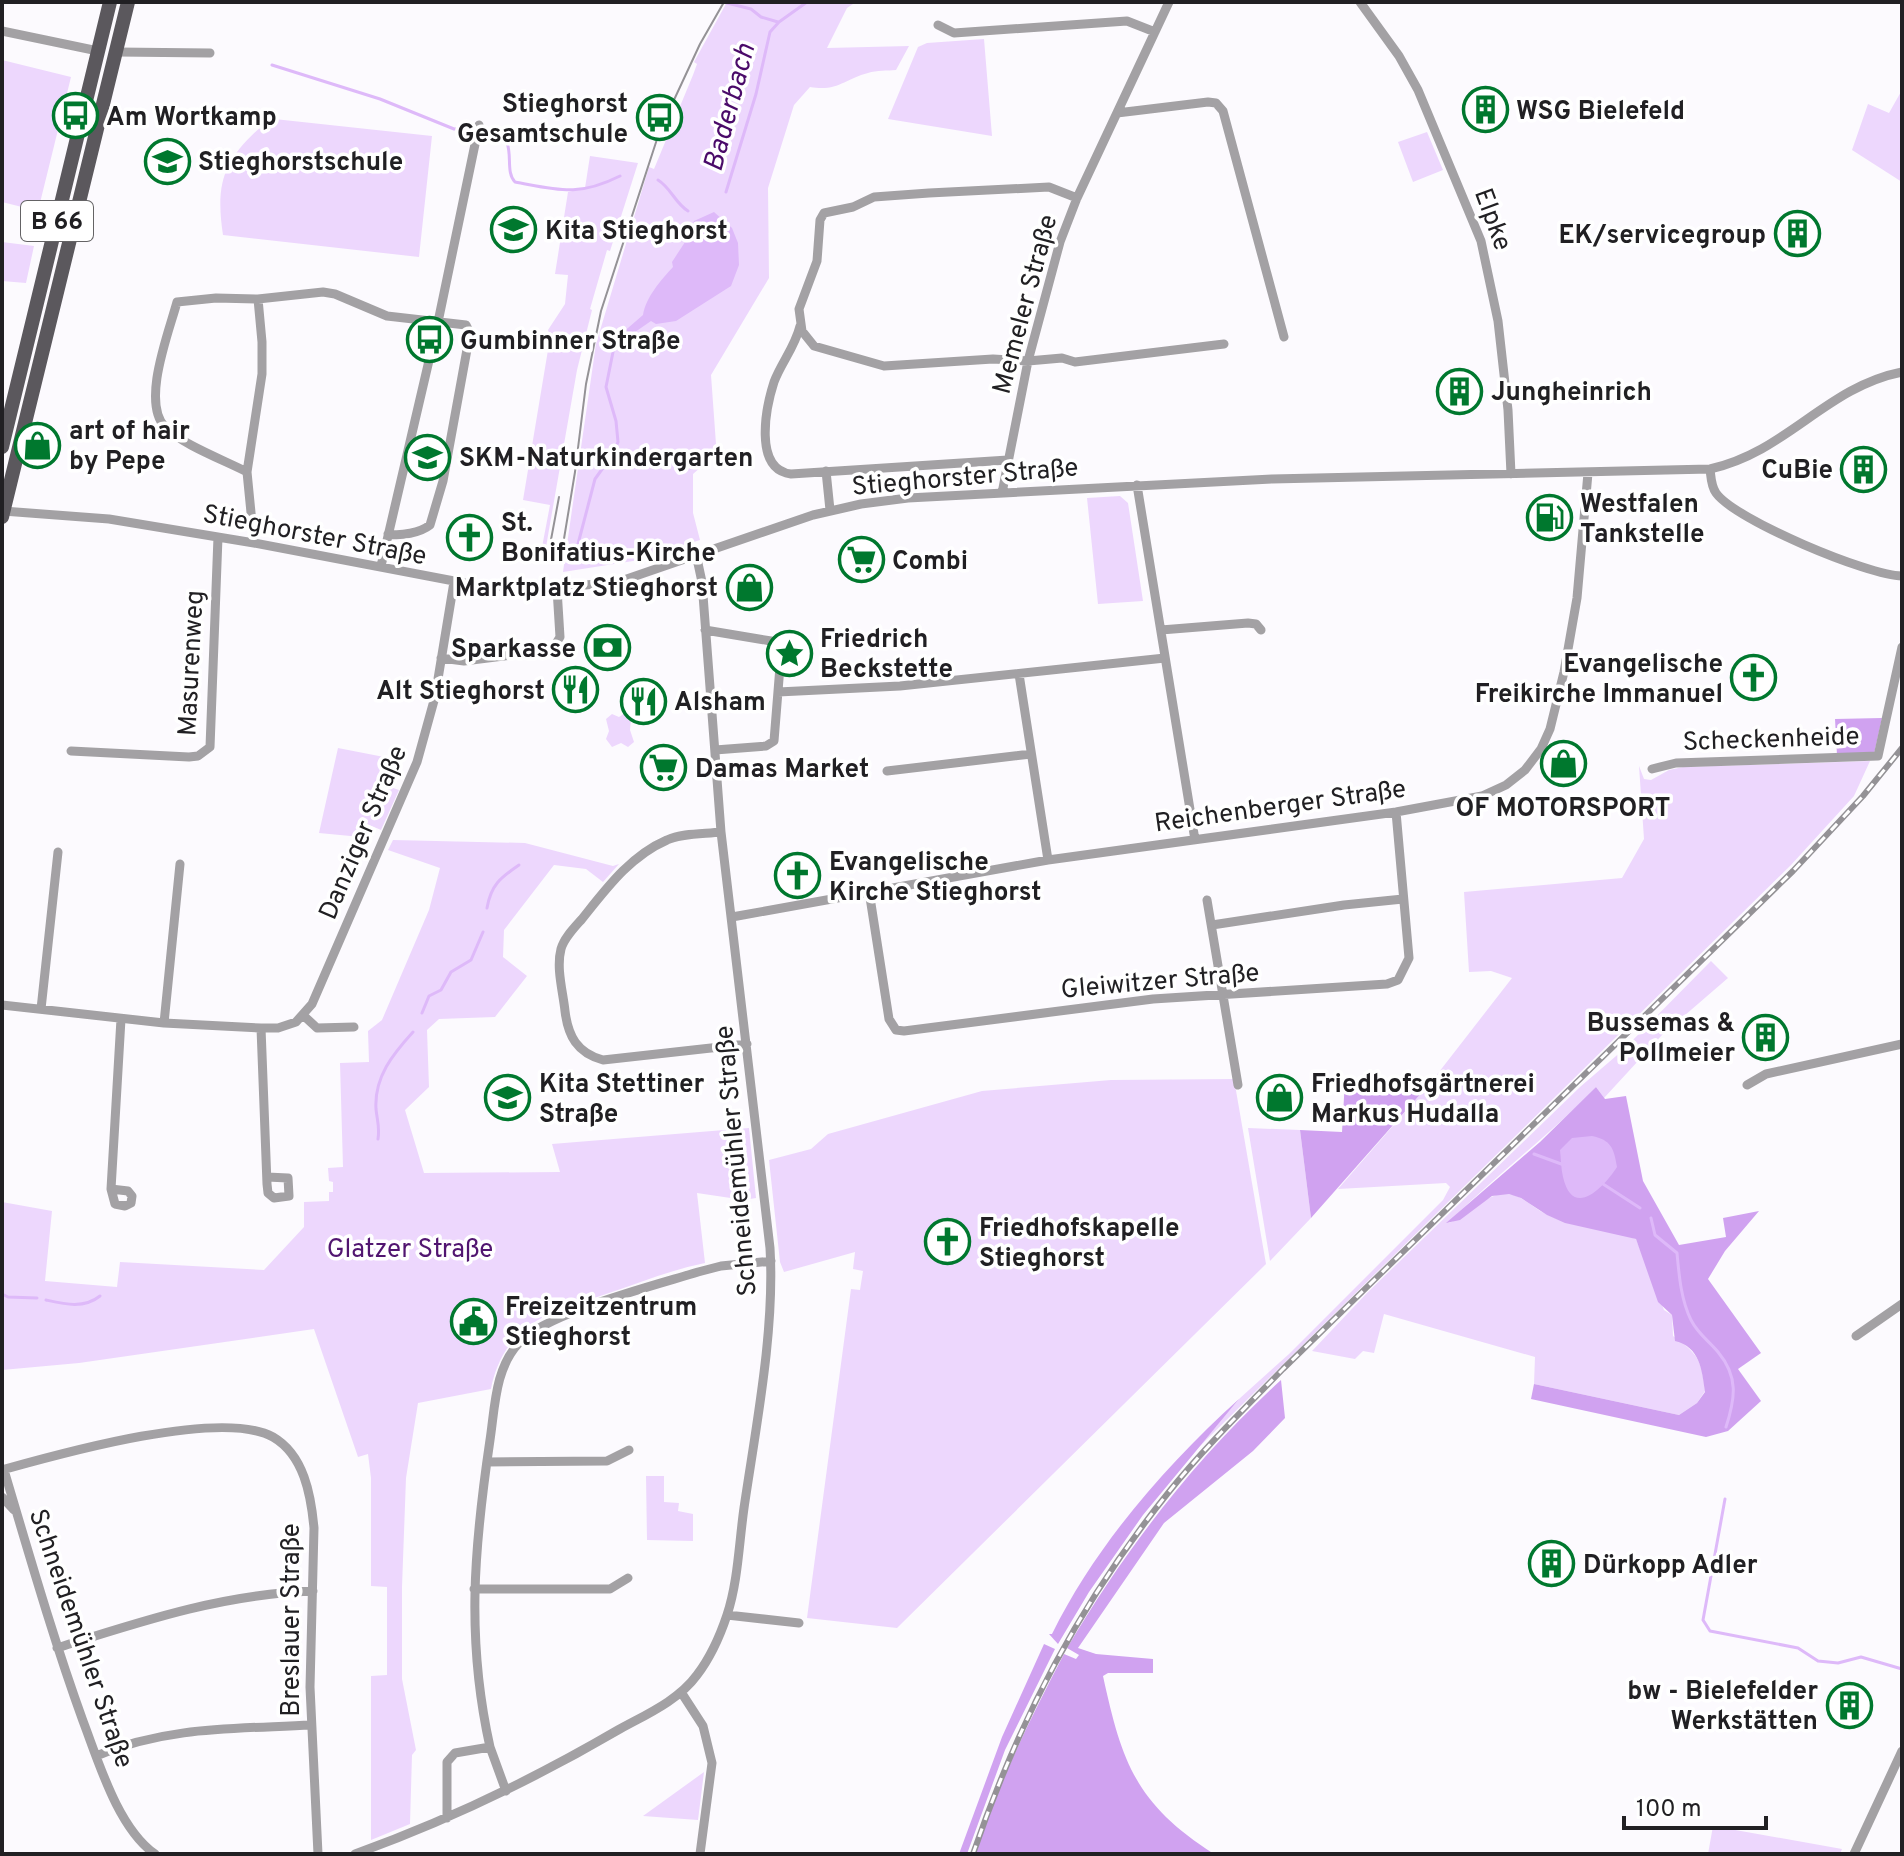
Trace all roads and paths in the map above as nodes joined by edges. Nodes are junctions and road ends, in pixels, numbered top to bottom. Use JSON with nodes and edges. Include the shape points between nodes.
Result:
{"nodes":[{"id":1,"x":110,"y":2,"type":"edge"},
{"id":2,"x":128,"y":2,"type":"edge"},
{"id":3,"x":1169,"y":2,"type":"edge"},
{"id":4,"x":1360,"y":2,"type":"edge"},
{"id":5,"x":938,"y":25,"type":"dead end"},
{"id":6,"x":2,"y":31,"type":"edge"},
{"id":7,"x":1155,"y":32,"type":"junction"},
{"id":8,"x":98,"y":51,"type":"junction"},
{"id":9,"x":117,"y":52,"type":"junction"},
{"id":10,"x":210,"y":53,"type":"dead end"},
{"id":11,"x":1117,"y":113,"type":"junction"},
{"id":12,"x":479,"y":125,"type":"dead end"},
{"id":13,"x":1077,"y":198,"type":"junction"},
{"id":14,"x":258,"y":299,"type":"junction"},
{"id":15,"x":438,"y":322,"type":"junction"},
{"id":16,"x":800,"y":326,"type":"junction"},
{"id":17,"x":1284,"y":337,"type":"dead end"},
{"id":18,"x":1224,"y":344,"type":"dead end"},
{"id":19,"x":814,"y":346,"type":"junction"},
{"id":20,"x":789,"y":353,"type":"junction"},
{"id":21,"x":1028,"y":361,"type":"junction"},
{"id":22,"x":1902,"y":364,"type":"edge"},
{"id":23,"x":1902,"y":372,"type":"edge"},
{"id":24,"x":1884,"y":376,"type":"junction"},
{"id":25,"x":2,"y":447,"type":"edge"},
{"id":26,"x":1008,"y":460,"type":"junction"},
{"id":27,"x":1710,"y":469,"type":"junction"},
{"id":28,"x":826,"y":471,"type":"junction"},
{"id":29,"x":247,"y":472,"type":"junction"},
{"id":30,"x":1588,"y":473,"type":"junction"},
{"id":31,"x":1511,"y":474,"type":"junction"},
{"id":32,"x":1137,"y":485,"type":"junction"},
{"id":33,"x":1002,"y":493,"type":"junction"},
{"id":34,"x":830,"y":510,"type":"junction"},
{"id":35,"x":2,"y":513,"type":"edge"},
{"id":36,"x":388,"y":534,"type":"junction"},
{"id":37,"x":218,"y":537,"type":"junction"},
{"id":38,"x":254,"y":543,"type":"junction"},
{"id":39,"x":696,"y":554,"type":"junction"},
{"id":40,"x":381,"y":566,"type":"junction"},
{"id":41,"x":1902,"y":576,"type":"edge"},
{"id":42,"x":454,"y":582,"type":"junction"},
{"id":43,"x":557,"y":589,"type":"junction"},
{"id":44,"x":705,"y":630,"type":"junction"},
{"id":45,"x":1161,"y":630,"type":"junction"},
{"id":46,"x":1261,"y":630,"type":"dead end"},
{"id":47,"x":1902,"y":647,"type":"edge"},
{"id":48,"x":441,"y":658,"type":"junction"},
{"id":49,"x":1165,"y":658,"type":"junction"},
{"id":50,"x":1019,"y":674,"type":"junction"},
{"id":51,"x":778,"y":692,"type":"junction"},
{"id":52,"x":715,"y":750,"type":"junction"},
{"id":53,"x":71,"y":751,"type":"dead end"},
{"id":54,"x":1031,"y":754,"type":"junction"},
{"id":55,"x":1652,"y":769,"type":"dead end"},
{"id":56,"x":887,"y":771,"type":"dead end"},
{"id":57,"x":1396,"y":812,"type":"junction"},
{"id":58,"x":721,"y":832,"type":"junction"},
{"id":59,"x":1195,"y":840,"type":"junction"},
{"id":60,"x":58,"y":852,"type":"dead end"},
{"id":61,"x":1048,"y":860,"type":"junction"},
{"id":62,"x":180,"y":864,"type":"dead end"},
{"id":63,"x":869,"y":891,"type":"junction"},
{"id":64,"x":1403,"y":899,"type":"junction"},
{"id":65,"x":1207,"y":900,"type":"dead end"},
{"id":66,"x":732,"y":917,"type":"junction"},
{"id":67,"x":1212,"y":925,"type":"junction"},
{"id":68,"x":1224,"y":996,"type":"junction"},
{"id":69,"x":2,"y":1005,"type":"edge"},
{"id":70,"x":41,"y":1009,"type":"junction"},
{"id":71,"x":304,"y":1016,"type":"junction"},
{"id":72,"x":121,"y":1019,"type":"junction"},
{"id":73,"x":164,"y":1023,"type":"junction"},
{"id":74,"x":354,"y":1027,"type":"dead end"},
{"id":75,"x":261,"y":1028,"type":"junction"},
{"id":76,"x":747,"y":1044,"type":"junction"},
{"id":77,"x":1902,"y":1044,"type":"edge"},
{"id":78,"x":1238,"y":1085,"type":"dead end"},
{"id":79,"x":1747,"y":1085,"type":"dead end"},
{"id":80,"x":267,"y":1177,"type":"dead end"},
{"id":81,"x":111,"y":1189,"type":"dead end"},
{"id":82,"x":771,"y":1261,"type":"junction"},
{"id":83,"x":1902,"y":1304,"type":"edge"},
{"id":84,"x":1856,"y":1336,"type":"dead end"},
{"id":85,"x":629,"y":1450,"type":"dead end"},
{"id":86,"x":487,"y":1462,"type":"junction"},
{"id":87,"x":3,"y":1470,"type":"edge"},
{"id":88,"x":2,"y":1497,"type":"edge"},
{"id":89,"x":16,"y":1513,"type":"junction"},
{"id":90,"x":628,"y":1578,"type":"dead end"},
{"id":91,"x":474,"y":1589,"type":"junction"},
{"id":92,"x":313,"y":1591,"type":"junction"},
{"id":93,"x":727,"y":1615,"type":"junction"},
{"id":94,"x":799,"y":1623,"type":"dead end"},
{"id":95,"x":57,"y":1648,"type":"junction"},
{"id":96,"x":681,"y":1692,"type":"junction"},
{"id":97,"x":311,"y":1725,"type":"junction"},
{"id":98,"x":490,"y":1747,"type":"junction"},
{"id":99,"x":1902,"y":1751,"type":"edge"},
{"id":100,"x":96,"y":1756,"type":"junction"},
{"id":101,"x":506,"y":1791,"type":"junction"},
{"id":102,"x":447,"y":1818,"type":"junction"},
{"id":103,"x":155,"y":1854,"type":"edge"},
{"id":104,"x":318,"y":1854,"type":"edge"},
{"id":105,"x":355,"y":1854,"type":"edge"},
{"id":106,"x":700,"y":1854,"type":"edge"},
{"id":107,"x":1854,"y":1854,"type":"edge"}],
"edges":[{"from":1,"to":8,"type":"main road","number":"B 66"},
{"from":2,"to":9,"type":"main road","number":"B 66"},
{"from":3,"to":7,"type":"street","name":"Memeler Straße"},
{"from":4,"to":31,"type":"street","name":"Elpke","via":[[1418,90],[1481,241],[1498,321]]},
{"from":5,"to":7,"type":"street","via":[[954,33],[1127,21]]},
{"from":6,"to":8,"type":"street"},
{"from":7,"to":11,"type":"street","name":"Memeler Straße"},
{"from":8,"to":9,"type":"main road"},
{"from":8,"to":25,"type":"main road","number":"B 66"},
{"from":9,"to":10,"type":"street"},
{"from":9,"to":35,"type":"main road","number":"B 66"},
{"from":11,"to":13,"type":"street","name":"Memeler Straße"},
{"from":11,"to":17,"type":"street","via":[[1208,102],[1223,111]]},
{"from":12,"to":15,"type":"street"},
{"from":13,"to":16,"type":"street","via":[[1039,187],[874,197],[828,211],[821,216],[814,272],[800,301]]},
{"from":13,"to":21,"type":"street","name":"Memeler Straße","via":[[1049,274]]},
{"from":14,"to":15,"type":"street","via":[[328,293],[387,316]]},
{"from":14,"to":29,"type":"street","via":[[262,374]]},
{"from":14,"to":29,"type":"street","via":[[177,302],[156,386],[155,404],[166,428]]},
{"from":15,"to":36,"type":"street"},
{"from":15,"to":36,"type":"street","via":[[466,325],[470,333],[443,481],[430,525]]},
{"from":16,"to":19,"type":"street"},
{"from":16,"to":20,"type":"street"},
{"from":18,"to":21,"type":"street","via":[[1075,362]]},
{"from":19,"to":20,"type":"street"},
{"from":19,"to":21,"type":"street","via":[[884,366]]},
{"from":20,"to":28,"type":"street","via":[[769,403],[770,460],[787,474]]},
{"from":21,"to":26,"type":"street","name":"Memeler Straße"},
{"from":22,"to":24,"type":"street","name":"Stieghorster Straße"},
{"from":23,"to":24,"type":"street","name":"Stieghorster Straße"},
{"from":24,"to":27,"type":"street","name":"Stieghorster Straße","via":[[1847,392],[1760,452]]},
{"from":26,"to":28,"type":"street"},
{"from":26,"to":33,"type":"street","name":"Memeler Straße"},
{"from":27,"to":30,"type":"street","name":"Stieghorster Straße"},
{"from":27,"to":41,"type":"street","via":[[1714,490],[1756,523]]},
{"from":28,"to":34,"type":"street"},
{"from":29,"to":38,"type":"street"},
{"from":30,"to":31,"type":"street","name":"Stieghorster Straße"},
{"from":30,"to":57,"type":"street","name":"Reichenberger Straße","via":[[1572,628],[1541,749],[1525,770],[1482,796]]},
{"from":31,"to":32,"type":"street","name":"Stieghorster Straße"},
{"from":32,"to":33,"type":"street","name":"Stieghorster Straße"},
{"from":32,"to":45,"type":"street"},
{"from":33,"to":34,"type":"street","name":"Stieghorster Straße","via":[[908,498]]},
{"from":34,"to":39,"type":"street","name":"Stieghorster Straße"},
{"from":35,"to":37,"type":"street","name":"Stieghorster Straße","via":[[109,519]]},
{"from":36,"to":40,"type":"street"},
{"from":37,"to":38,"type":"street","name":"Stieghorster Straße"},
{"from":37,"to":53,"type":"street","name":"Masurenweg","via":[[210,747],[189,757]]},
{"from":38,"to":40,"type":"street","name":"Stieghorster Straße"},
{"from":39,"to":43,"type":"street","name":"Stieghorster Straße","via":[[631,578]]},
{"from":39,"to":44,"type":"street","name":"Schneidemühler Straße"},
{"from":40,"to":42,"type":"street","name":"Stieghorster Straße"},
{"from":42,"to":43,"type":"street","name":"Stieghorster Straße"},
{"from":42,"to":48,"type":"street","name":"Danziger Straße"},
{"from":43,"to":48,"type":"street","via":[[560,637],[552,650],[464,661]]},
{"from":44,"to":51,"type":"street","via":[[776,644],[781,654]]},
{"from":44,"to":52,"type":"street","name":"Schneidemühler Straße"},
{"from":45,"to":46,"type":"street","via":[[1248,623]]},
{"from":45,"to":49,"type":"street"},
{"from":47,"to":55,"type":"street","name":"Scheckenheide","via":[[1878,756],[1676,763]]},
{"from":48,"to":71,"type":"street","name":"Danziger Straße","via":[[417,762]]},
{"from":49,"to":50,"type":"street"},
{"from":49,"to":59,"type":"street"},
{"from":50,"to":51,"type":"street"},
{"from":50,"to":54,"type":"street"},
{"from":51,"to":52,"type":"street","via":[[774,741]]},
{"from":52,"to":58,"type":"street","name":"Schneidemühler Straße"},
{"from":54,"to":56,"type":"street"},
{"from":54,"to":61,"type":"street"},
{"from":57,"to":59,"type":"street","name":"Reichenberger Straße"},
{"from":57,"to":64,"type":"street","name":"Gleiwitzer Straße"},
{"from":58,"to":66,"type":"street","name":"Schneidemühler Straße"},
{"from":58,"to":76,"type":"street","via":[[663,842],[627,867],[604,892],[561,948],[566,1023],[578,1047],[603,1060]]},
{"from":59,"to":61,"type":"street","name":"Reichenberger Straße"},
{"from":60,"to":70,"type":"street"},
{"from":61,"to":63,"type":"street","name":"Reichenberger Straße"},
{"from":62,"to":73,"type":"street"},
{"from":63,"to":66,"type":"street","name":"Reichenberger Straße"},
{"from":63,"to":68,"type":"street","name":"Gleiwitzer Straße","via":[[889,1019],[896,1030],[1153,999]]},
{"from":64,"to":67,"type":"street"},
{"from":64,"to":68,"type":"street","name":"Gleiwitzer Straße","via":[[1409,958],[1398,980]]},
{"from":65,"to":67,"type":"street"},
{"from":66,"to":76,"type":"street","name":"Schneidemühler Straße"},
{"from":67,"to":68,"type":"street"},
{"from":68,"to":78,"type":"street"},
{"from":69,"to":70,"type":"street"},
{"from":70,"to":72,"type":"street"},
{"from":71,"to":74,"type":"street","via":[[317,1028]]},
{"from":71,"to":75,"type":"street","via":[[287,1026]]},
{"from":72,"to":73,"type":"street"},
{"from":72,"to":81,"type":"street"},
{"from":73,"to":75,"type":"street"},
{"from":75,"to":80,"type":"street"},
{"from":76,"to":82,"type":"street","name":"Schneidemühler Straße"},
{"from":77,"to":79,"type":"street","via":[[1766,1074]]},
{"from":82,"to":86,"type":"street","via":[[698,1272],[556,1319],[528,1334],[509,1355],[501,1375]]},
{"from":82,"to":93,"type":"street","name":"Schneidemühler Straße","via":[[770,1313]]},
{"from":83,"to":84,"type":"street"},
{"from":85,"to":86,"type":"street","via":[[607,1461]]},
{"from":86,"to":91,"type":"street"},
{"from":87,"to":89,"type":"street","name":"Schneidemühler Straße"},
{"from":87,"to":92,"type":"street","name":"Breslauer Straße","via":[[146,1436],[217,1427],[256,1430],[287,1448],[306,1480],[314,1528]]},
{"from":88,"to":89,"type":"street"},
{"from":89,"to":95,"type":"street","name":"Schneidemühler Straße"},
{"from":90,"to":91,"type":"street","via":[[610,1589]]},
{"from":91,"to":98,"type":"street","via":[[475,1649]]},
{"from":92,"to":95,"type":"street","via":[[206,1603]]},
{"from":92,"to":97,"type":"street","name":"Breslauer Straße"},
{"from":93,"to":94,"type":"street"},
{"from":93,"to":96,"type":"street","name":"Schneidemühler Straße","via":[[702,1667]]},
{"from":95,"to":100,"type":"street","name":"Schneidemühler Straße"},
{"from":96,"to":101,"type":"street","name":"Schneidemühler Straße"},
{"from":96,"to":106,"type":"street","via":[[703,1726],[712,1763]]},
{"from":97,"to":100,"type":"street","via":[[189,1731],[136,1740]]},
{"from":97,"to":104,"type":"street","name":"Breslauer Straße"},
{"from":98,"to":101,"type":"street"},
{"from":98,"to":102,"type":"street","via":[[447,1759]]},
{"from":99,"to":107,"type":"street"},
{"from":100,"to":103,"type":"street","name":"Schneidemühler Straße","via":[[133,1831]]},
{"from":101,"to":102,"type":"street","name":"Schneidemühler Straße"},
{"from":102,"to":105,"type":"street","name":"Schneidemühler Straße"}]}
